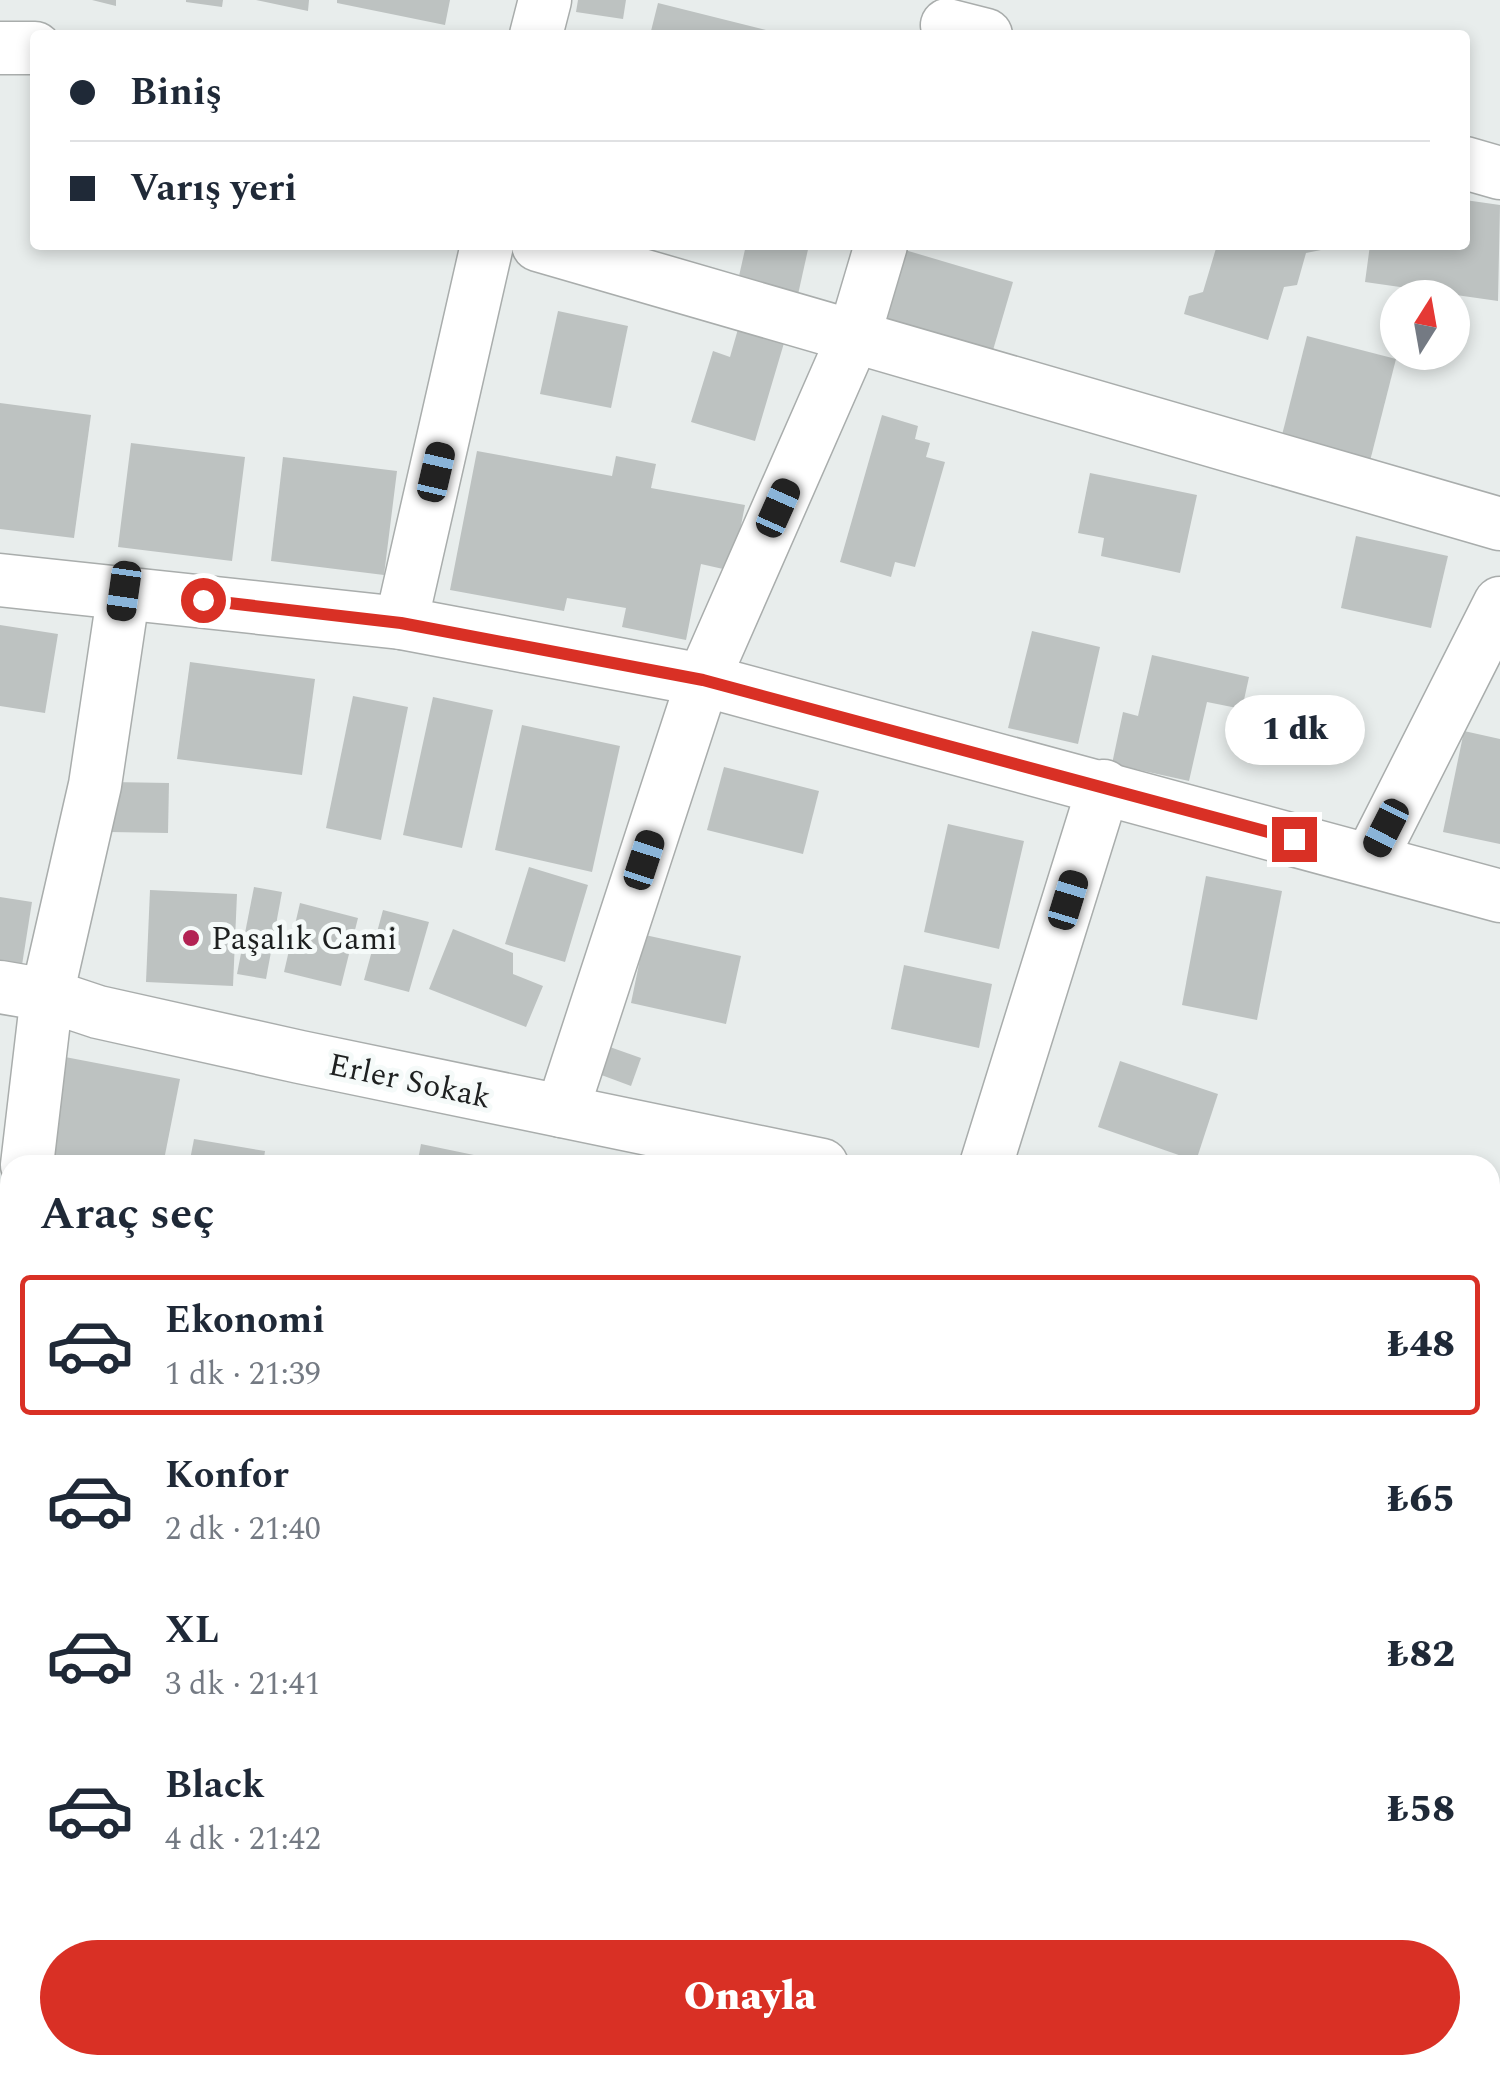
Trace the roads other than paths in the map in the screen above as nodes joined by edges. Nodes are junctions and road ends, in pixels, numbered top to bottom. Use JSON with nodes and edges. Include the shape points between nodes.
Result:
{"nodes":[{"id":1,"x":545,"y":0,"type":"edge"},
{"id":2,"x":537,"y":30,"type":"edge"},
{"id":3,"x":0,"y":48,"type":"edge"},
{"id":4,"x":30,"y":48,"type":"edge"},
{"id":5,"x":1470,"y":165,"type":"edge"},
{"id":6,"x":1500,"y":173,"type":"edge"},
{"id":7,"x":487,"y":250,"type":"edge"},
{"id":8,"x":555,"y":250,"type":"edge"},
{"id":9,"x":880,"y":250,"type":"edge"},
{"id":10,"x":854,"y":336,"type":"junction"},
{"id":11,"x":1500,"y":524,"type":"edge"},
{"id":12,"x":0,"y":580,"type":"edge"},
{"id":13,"x":124,"y":591,"type":"junction"},
{"id":14,"x":1500,"y":603,"type":"edge"},
{"id":15,"x":401,"y":623,"type":"junction"},
{"id":16,"x":703,"y":680,"type":"junction"},
{"id":17,"x":1104,"y":786,"type":"junction"},
{"id":18,"x":1370,"y":860,"type":"junction"},
{"id":19,"x":1500,"y":896,"type":"edge"},
{"id":20,"x":24,"y":991,"type":"edge"},
{"id":21,"x":562,"y":1110,"type":"junction"},
{"id":22,"x":27,"y":1155,"type":"edge"},
{"id":23,"x":775,"y":1155,"type":"edge"},
{"id":24,"x":989,"y":1155,"type":"edge"}],
"edges":[{"from":1,"to":2,"type":"street"},
{"from":3,"to":4,"type":"street"},
{"from":5,"to":6,"type":"street"},
{"from":7,"to":15,"type":"street"},
{"from":8,"to":10,"type":"street"},
{"from":9,"to":10,"type":"street"},
{"from":10,"to":11,"type":"street"},
{"from":10,"to":16,"type":"street"},
{"from":12,"to":13,"type":"street"},
{"from":13,"to":15,"type":"street"},
{"from":13,"to":20,"type":"street","via":[[95,785]]},
{"from":14,"to":18,"type":"street"},
{"from":15,"to":16,"type":"street"},
{"from":16,"to":17,"type":"street"},
{"from":16,"to":21,"type":"street"},
{"from":17,"to":18,"type":"street"},
{"from":17,"to":24,"type":"street"},
{"from":18,"to":19,"type":"street"},
{"from":20,"to":21,"type":"street","name":"Erler Sokak"},
{"from":20,"to":22,"type":"street"},
{"from":21,"to":23,"type":"street","name":"Erler Sokak"}]}
